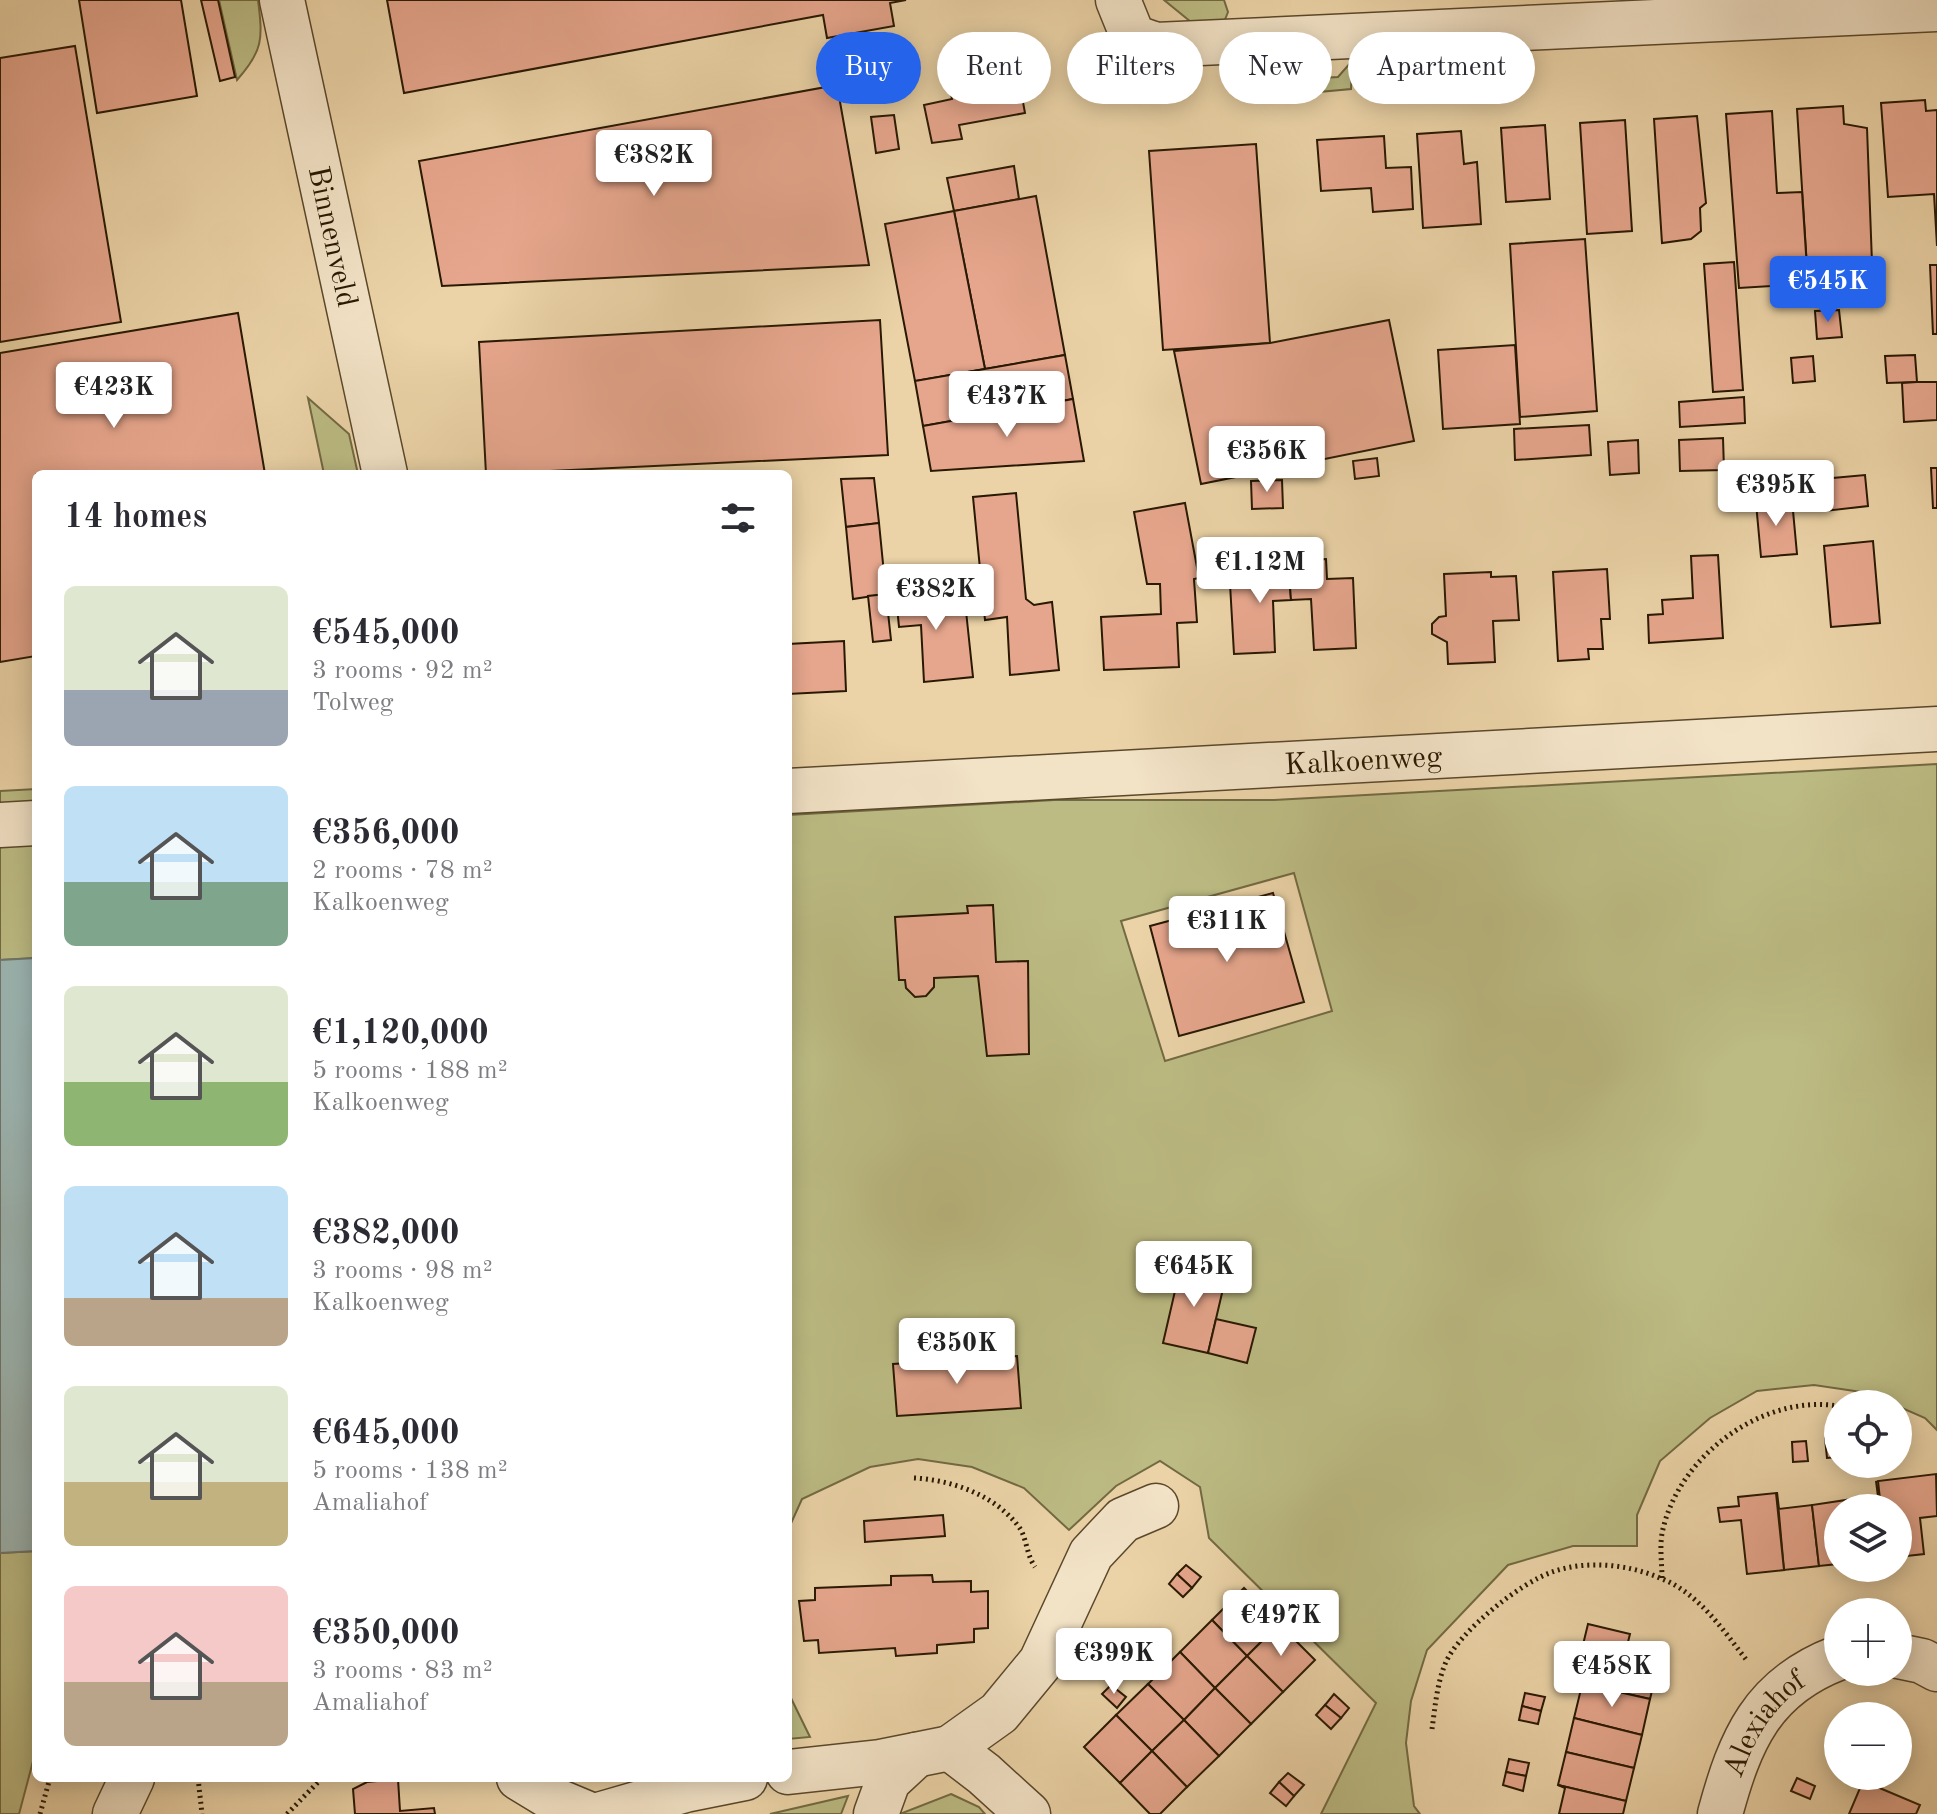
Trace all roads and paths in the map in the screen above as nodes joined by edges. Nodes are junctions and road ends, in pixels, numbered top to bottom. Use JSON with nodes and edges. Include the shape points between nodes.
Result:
{"nodes":[{"id":1,"x":282,"y":0,"type":"edge"},
{"id":2,"x":1118,"y":0,"type":"edge"},
{"id":3,"x":1937,"y":9,"type":"edge"},
{"id":4,"x":384,"y":470,"type":"edge"},
{"id":5,"x":1937,"y":729,"type":"edge"},
{"id":6,"x":792,"y":791,"type":"edge"},
{"id":7,"x":32,"y":823,"type":"edge"},
{"id":8,"x":0,"y":825,"type":"edge"},
{"id":9,"x":1824,"y":1406,"type":"edge"},
{"id":10,"x":914,"y":1478,"type":"dead end"},
{"id":11,"x":1156,"y":1506,"type":"dead end"},
{"id":12,"x":1662,"y":1578,"type":"junction"},
{"id":13,"x":1065,"y":1606,"type":"junction"},
{"id":14,"x":1912,"y":1659,"type":"edge"},
{"id":15,"x":1824,"y":1663,"type":"edge"},
{"id":16,"x":1937,"y":1669,"type":"edge"},
{"id":17,"x":1776,"y":1696,"type":"junction"},
{"id":18,"x":1432,"y":1729,"type":"dead end"},
{"id":19,"x":933,"y":1752,"type":"junction"},
{"id":20,"x":792,"y":1771,"type":"edge"},
{"id":21,"x":49,"y":1782,"type":"edge"},
{"id":22,"x":130,"y":1782,"type":"edge"},
{"id":23,"x":198,"y":1782,"type":"edge"},
{"id":24,"x":318,"y":1782,"type":"edge"},
{"id":25,"x":516,"y":1782,"type":"edge"},
{"id":26,"x":523,"y":1782,"type":"edge"},
{"id":27,"x":725,"y":1782,"type":"edge"},
{"id":28,"x":40,"y":1814,"type":"edge"},
{"id":29,"x":115,"y":1814,"type":"edge"},
{"id":30,"x":202,"y":1814,"type":"edge"},
{"id":31,"x":287,"y":1814,"type":"edge"},
{"id":32,"x":515,"y":1814,"type":"edge"},
{"id":33,"x":588,"y":1814,"type":"edge"},
{"id":34,"x":602,"y":1814,"type":"edge"},
{"id":35,"x":876,"y":1814,"type":"edge"},
{"id":36,"x":1028,"y":1814,"type":"edge"},
{"id":37,"x":1720,"y":1814,"type":"edge"}],
"edges":[{"from":1,"to":4,"type":"street","name":"Binnenveld"},
{"from":2,"to":3,"type":"street","via":[[1133,37],[1156,45]]},
{"from":5,"to":6,"type":"street","name":"Kalkoenweg"},
{"from":7,"to":8,"type":"street"},
{"from":9,"to":12,"type":"path","via":[[1792,1406],[1728,1436],[1699,1459],[1663,1529]]},
{"from":10,"to":13,"type":"path","via":[[943,1479],[990,1500],[1020,1528],[1028,1557]]},
{"from":11,"to":13,"type":"street","via":[[1123,1520],[1091,1554]]},
{"from":12,"to":17,"type":"path","via":[[1699,1602]]},
{"from":12,"to":18,"type":"path","via":[[1611,1564],[1551,1572],[1503,1601],[1471,1629],[1446,1662]]},
{"from":13,"to":19,"type":"street","via":[[1041,1662],[999,1713]]},
{"from":14,"to":16,"type":"street"},
{"from":15,"to":17,"type":"street","name":"Alexiahof"},
{"from":17,"to":37,"type":"street","name":"Alexiahof","via":[[1743,1741]]},
{"from":19,"to":20,"type":"street"},
{"from":19,"to":35,"type":"street","via":[[888,1781]]},
{"from":19,"to":36,"type":"street"},
{"from":21,"to":28,"type":"path"},
{"from":22,"to":29,"type":"street"},
{"from":23,"to":30,"type":"path"},
{"from":24,"to":31,"type":"path"},
{"from":25,"to":32,"type":"street"},
{"from":26,"to":33,"type":"street"},
{"from":27,"to":34,"type":"street"}]}
